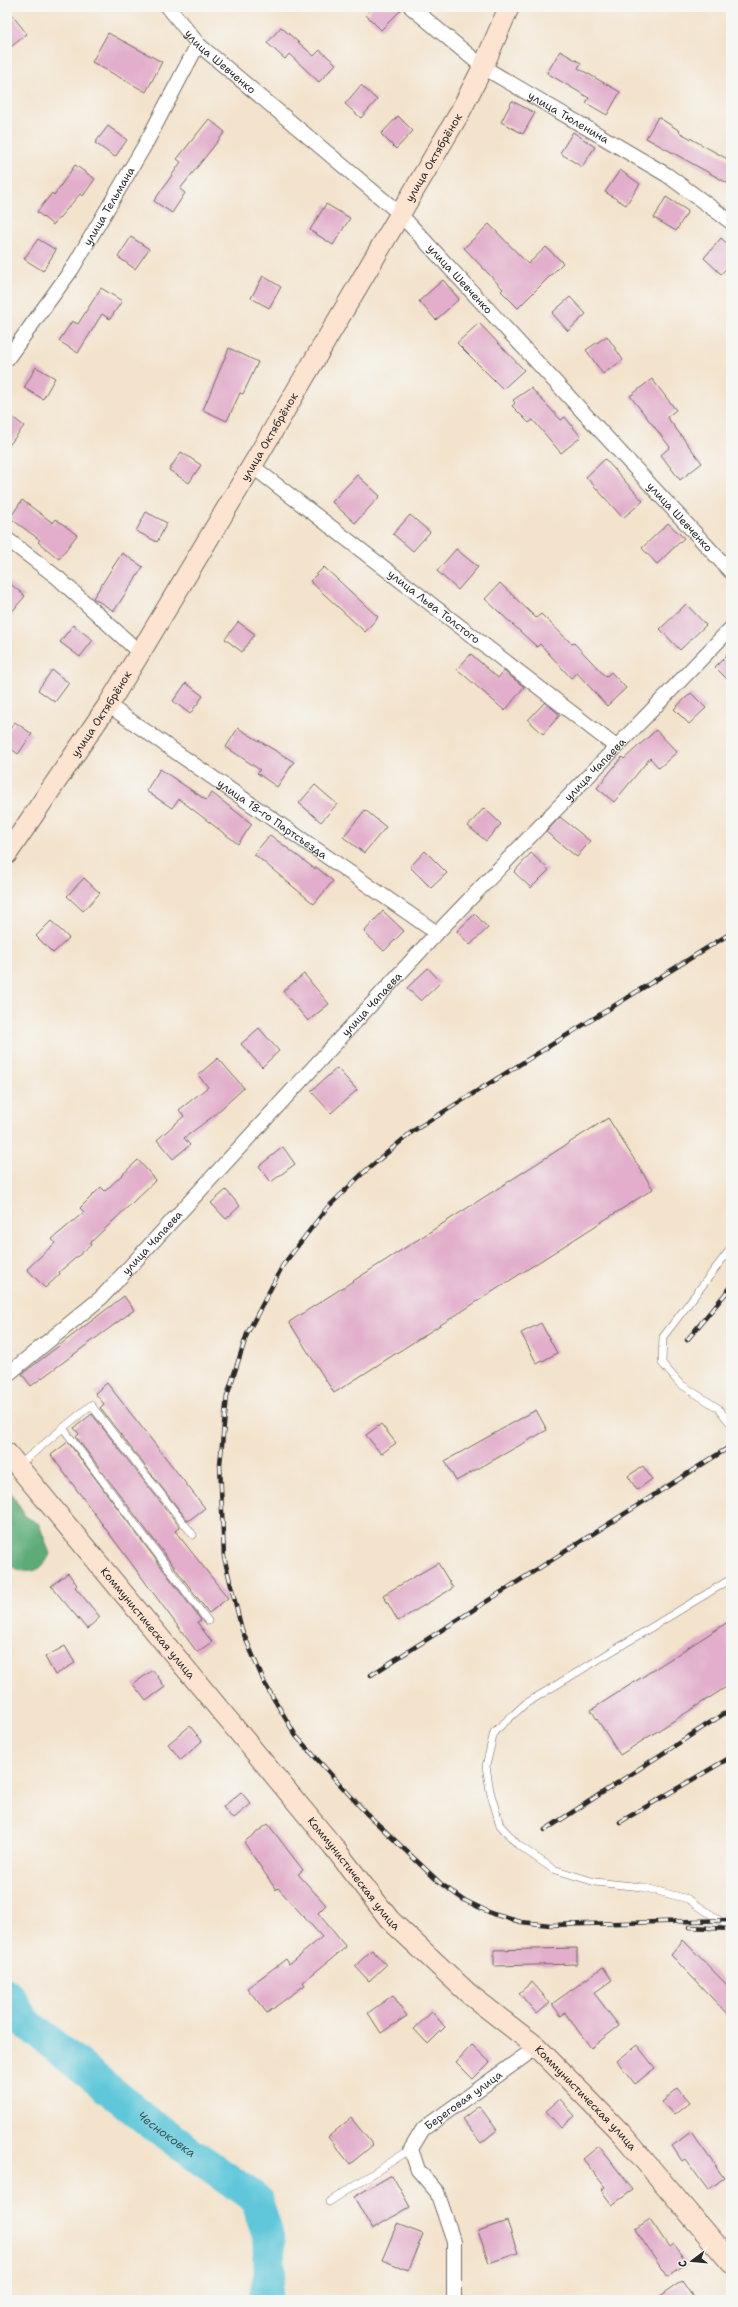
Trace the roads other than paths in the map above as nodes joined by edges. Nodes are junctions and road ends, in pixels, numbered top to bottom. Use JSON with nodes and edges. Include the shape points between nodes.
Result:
{"nodes":[{"id":1,"x":168,"y":7,"type":"edge"},
{"id":2,"x":411,"y":7,"type":"edge"},
{"id":3,"x":509,"y":7,"type":"edge"},
{"id":4,"x":198,"y":44,"type":"junction"},
{"id":5,"x":483,"y":67,"type":"junction"},
{"id":6,"x":399,"y":214,"type":"junction"},
{"id":7,"x":731,"y":222,"type":"edge"},
{"id":8,"x":7,"y":359,"type":"edge"},
{"id":9,"x":252,"y":466,"type":"junction"},
{"id":10,"x":7,"y":539,"type":"edge"},
{"id":11,"x":731,"y":572,"type":"edge"},
{"id":12,"x":731,"y":628,"type":"edge"},
{"id":13,"x":140,"y":653,"type":"junction"},
{"id":14,"x":108,"y":705,"type":"junction"},
{"id":15,"x":615,"y":746,"type":"junction"},
{"id":16,"x":7,"y":854,"type":"edge"},
{"id":17,"x":437,"y":933,"type":"junction"},
{"id":18,"x":731,"y":1248,"type":"edge"},
{"id":19,"x":7,"y":1375,"type":"edge"},
{"id":20,"x":731,"y":1424,"type":"edge"},
{"id":21,"x":63,"y":1428,"type":"junction"},
{"id":22,"x":12,"y":1460,"type":"edge"},
{"id":23,"x":193,"y":1535,"type":"dead end"},
{"id":24,"x":731,"y":1579,"type":"edge"},
{"id":25,"x":208,"y":1621,"type":"dead end"},
{"id":26,"x":731,"y":1928,"type":"edge"},
{"id":27,"x":536,"y":2047,"type":"junction"},
{"id":28,"x":411,"y":2149,"type":"junction"},
{"id":29,"x":329,"y":2202,"type":"dead end"},
{"id":30,"x":731,"y":2263,"type":"edge"},
{"id":31,"x":454,"y":2300,"type":"edge"}],
"edges":[{"from":1,"to":4,"type":"street","name":"улица Шевченко"},
{"from":2,"to":5,"type":"street","name":"улица Тюленина"},
{"from":3,"to":5,"type":"street","name":"улица Октябрёнок"},
{"from":4,"to":6,"type":"street","name":"улица Шевченко"},
{"from":4,"to":8,"type":"street","name":"улица Тельмана","via":[[146,143],[72,270]]},
{"from":5,"to":6,"type":"street","name":"улица Октябрёнок","via":[[459,114]]},
{"from":5,"to":7,"type":"street","name":"улица Тюленина","via":[[667,175]]},
{"from":6,"to":9,"type":"street","name":"улица Октябрёнок"},
{"from":6,"to":11,"type":"street","name":"улица Шевченко"},
{"from":9,"to":13,"type":"street","name":"улица Октябрёнок"},
{"from":9,"to":15,"type":"street","name":"улица Льва Толстого"},
{"from":10,"to":13,"type":"street","via":[[58,578]]},
{"from":12,"to":15,"type":"street","name":"улица Чапаева"},
{"from":13,"to":14,"type":"street","name":"улица Октябрёнок"},
{"from":14,"to":16,"type":"street","name":"улица Октябрёнок"},
{"from":14,"to":17,"type":"street","name":"улица 18-го Партсъезда"},
{"from":15,"to":17,"type":"street","name":"улица Чапаева"},
{"from":17,"to":19,"type":"street","name":"улица Чапаева","via":[[102,1297]]},
{"from":18,"to":20,"type":"lane","via":[[663,1337],[662,1363],[679,1383],[718,1408]]},
{"from":21,"to":22,"type":"lane"},
{"from":21,"to":23,"type":"lane","via":[[91,1405]]},
{"from":21,"to":25,"type":"lane"},
{"from":22,"to":27,"type":"street","name":"Коммунистическая улица","via":[[332,1845],[390,1920],[469,1994]]},
{"from":24,"to":26,"type":"lane","via":[[525,1704],[494,1732],[486,1766],[500,1825],[518,1845],[553,1870],[595,1882],[642,1887],[688,1899]]},
{"from":27,"to":28,"type":"street","name":"Береговая улица","via":[[423,2130]]},
{"from":27,"to":30,"type":"street","name":"Коммунистическая улица","via":[[621,2133]]},
{"from":28,"to":29,"type":"lane"},
{"from":28,"to":31,"type":"street","via":[[418,2170],[437,2192],[454,2242]]}]}
